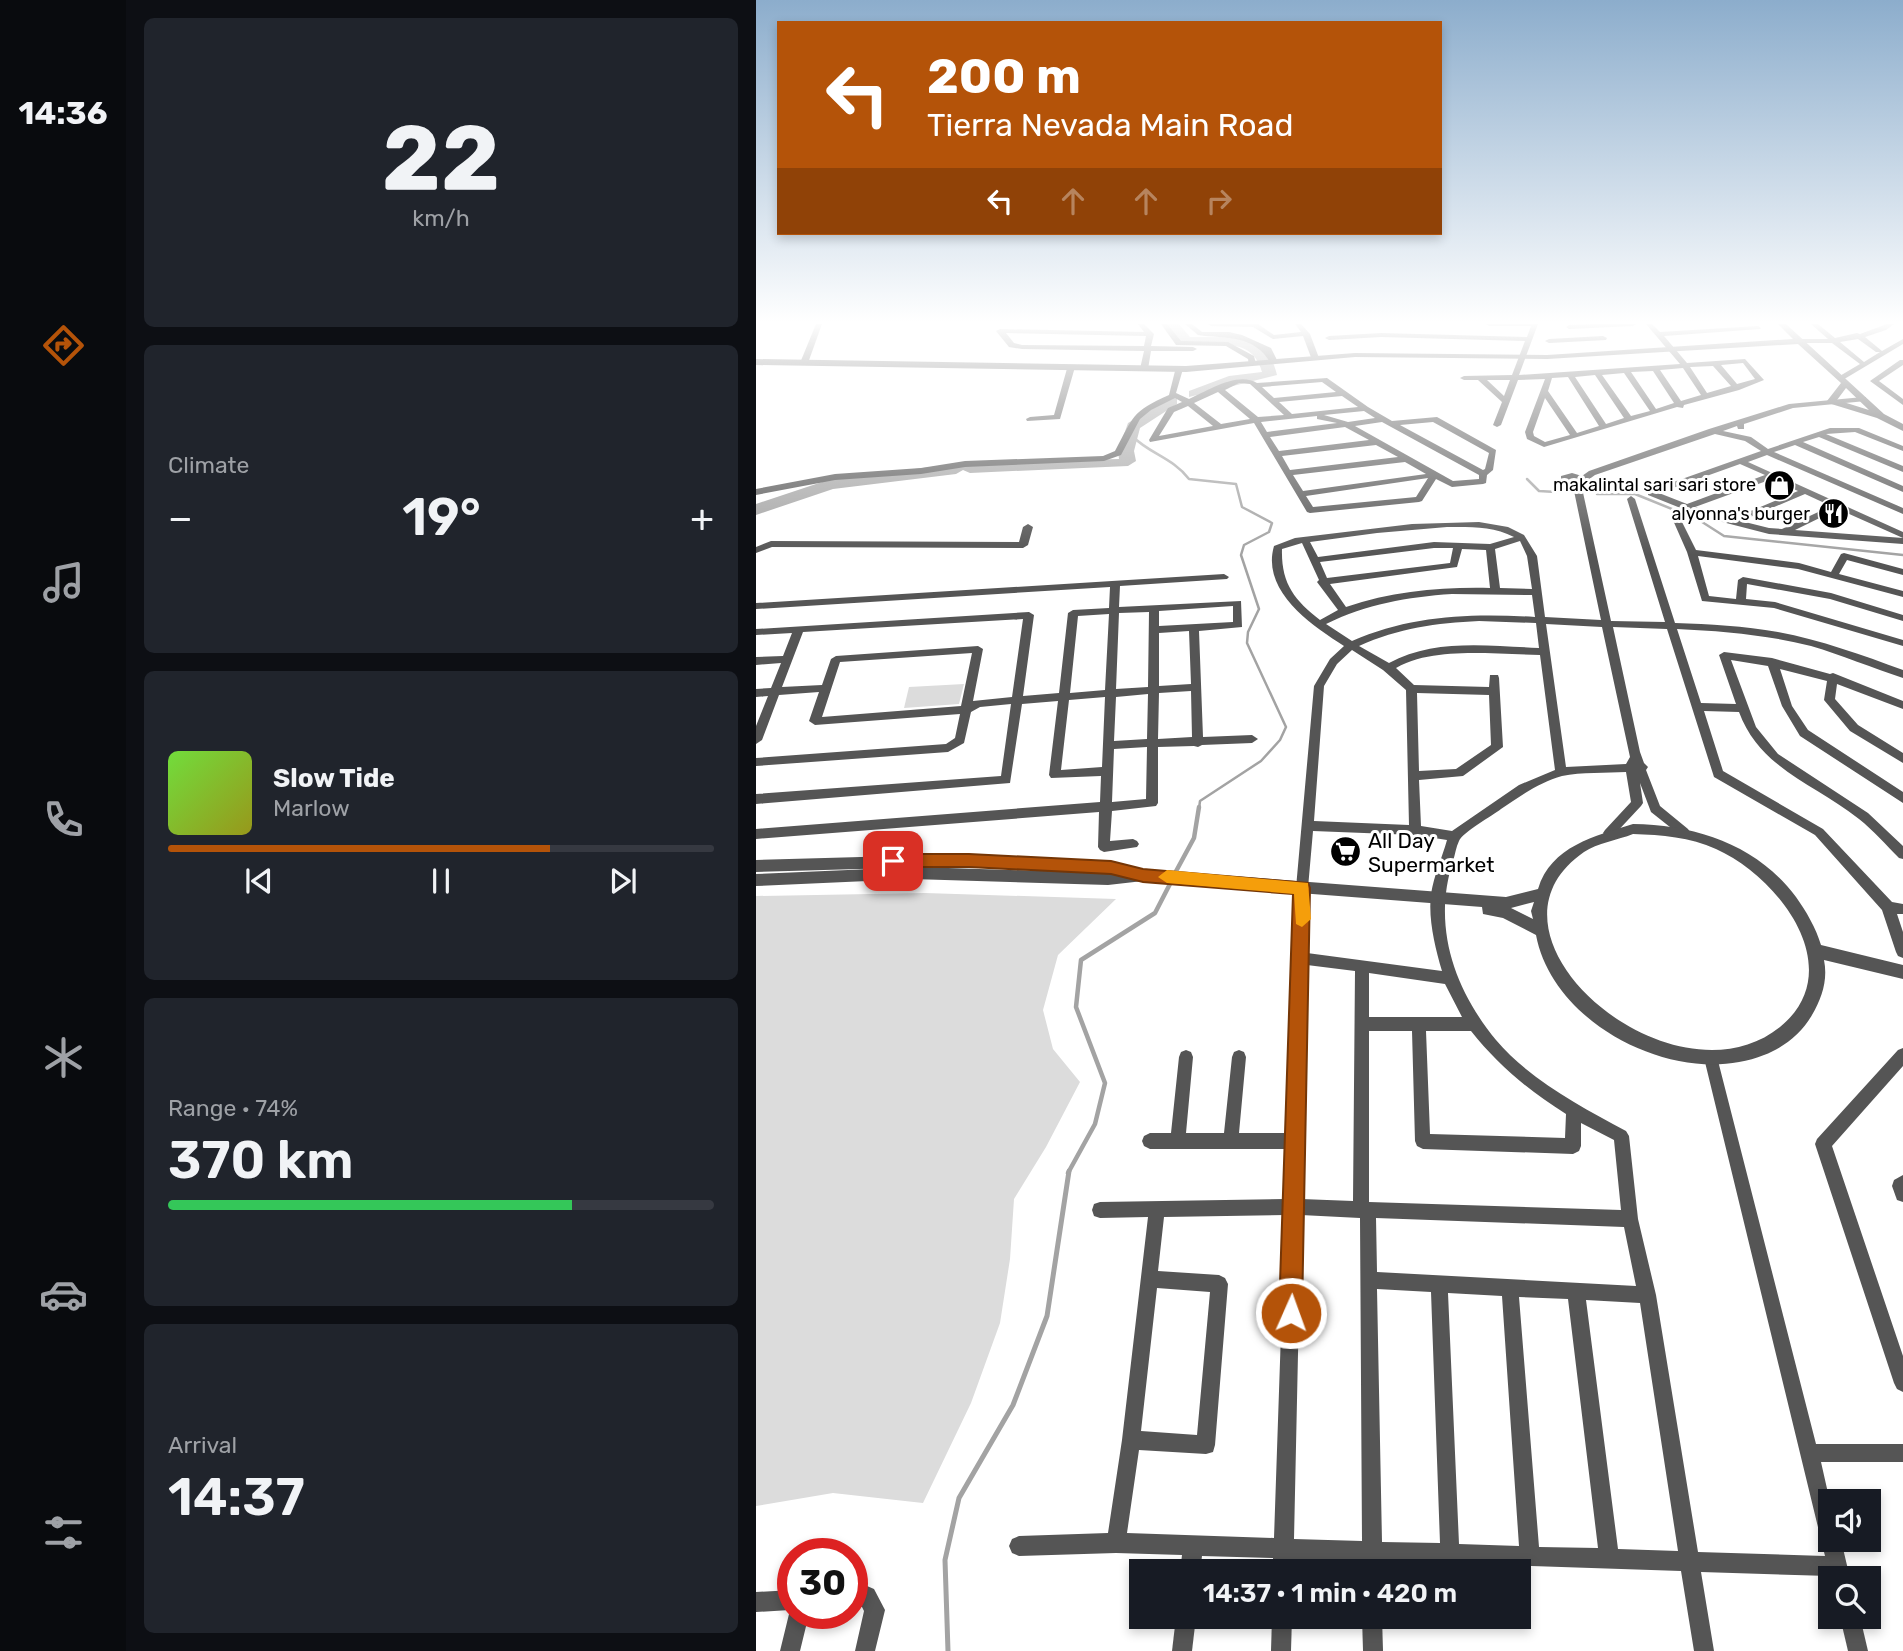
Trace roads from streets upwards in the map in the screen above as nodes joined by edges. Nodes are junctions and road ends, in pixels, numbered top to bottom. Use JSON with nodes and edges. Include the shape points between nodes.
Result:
{"nodes":[{"id":1,"x":1061,"y":401,"type":"edge"},
{"id":2,"x":1162,"y":401,"type":"edge"},
{"id":3,"x":1233,"y":401,"type":"edge"},
{"id":4,"x":1274,"y":401,"type":"edge"},
{"id":5,"x":1354,"y":401,"type":"edge"},
{"id":6,"x":1505,"y":401,"type":"edge"},
{"id":7,"x":1542,"y":401,"type":"edge"},
{"id":8,"x":1551,"y":401,"type":"edge"},
{"id":9,"x":1587,"y":401,"type":"edge"},
{"id":10,"x":1616,"y":401,"type":"edge"},
{"id":11,"x":1647,"y":401,"type":"edge"},
{"id":12,"x":1677,"y":401,"type":"edge"},
{"id":13,"x":1693,"y":401,"type":"edge"},
{"id":14,"x":1831,"y":401,"type":"joint"},
{"id":15,"x":1865,"y":401,"type":"edge"},
{"id":16,"x":1188,"y":402,"type":"joint"},
{"id":17,"x":1680,"y":405,"type":"junction"},
{"id":18,"x":1365,"y":409,"type":"junction"},
{"id":19,"x":1655,"y":413,"type":"junction"},
{"id":20,"x":1307,"y":415,"type":"junction"},
{"id":21,"x":1290,"y":416,"type":"junction"},
{"id":22,"x":1881,"y":416,"type":"junction"},
{"id":23,"x":1030,"y":419,"type":"dead end"},
{"id":24,"x":1256,"y":420,"type":"junction"},
{"id":25,"x":1629,"y":420,"type":"junction"},
{"id":26,"x":1390,"y":421,"type":"junction"},
{"id":27,"x":1739,"y":423,"type":"junction"},
{"id":28,"x":1348,"y":425,"type":"junction"},
{"id":29,"x":1497,"y":425,"type":"dead end"},
{"id":30,"x":1604,"y":427,"type":"junction"},
{"id":31,"x":1220,"y":428,"type":"junction"},
{"id":32,"x":1903,"y":428,"type":"edge"},
{"id":33,"x":1712,"y":431,"type":"junction"},
{"id":34,"x":1819,"y":434,"type":"junction"},
{"id":35,"x":1265,"y":435,"type":"junction"},
{"id":36,"x":1575,"y":436,"type":"junction"},
{"id":37,"x":1748,"y":439,"type":"junction"},
{"id":38,"x":1377,"y":442,"type":"junction"},
{"id":39,"x":1798,"y":443,"type":"junction"},
{"id":40,"x":1903,"y":449,"type":"edge"},
{"id":41,"x":1769,"y":453,"type":"junction"},
{"id":42,"x":1275,"y":454,"type":"junction"},
{"id":43,"x":1406,"y":459,"type":"junction"},
{"id":44,"x":1742,"y":462,"type":"junction"},
{"id":45,"x":1903,"y":469,"type":"edge"},
{"id":46,"x":1287,"y":473,"type":"junction"},
{"id":47,"x":1483,"y":474,"type":"junction"},
{"id":48,"x":1434,"y":475,"type":"junction"},
{"id":49,"x":1771,"y":477,"type":"junction"},
{"id":50,"x":1580,"y":483,"type":"joint"},
{"id":51,"x":765,"y":486,"type":"joint"},
{"id":52,"x":1903,"y":489,"type":"edge"},
{"id":53,"x":1804,"y":491,"type":"junction"},
{"id":54,"x":756,"y":492,"type":"edge"},
{"id":55,"x":1299,"y":494,"type":"junction"},
{"id":56,"x":1632,"y":499,"type":"dead end"},
{"id":57,"x":1837,"y":506,"type":"junction"},
{"id":58,"x":1688,"y":507,"type":"junction"},
{"id":59,"x":1903,"y":511,"type":"edge"},
{"id":60,"x":1676,"y":518,"type":"dead end"},
{"id":61,"x":1732,"y":522,"type":"junction"},
{"id":62,"x":1028,"y":527,"type":"dead end"},
{"id":63,"x":1784,"y":533,"type":"junction"},
{"id":64,"x":1903,"y":535,"type":"edge"},
{"id":65,"x":1521,"y":538,"type":"junction"},
{"id":66,"x":1305,"y":540,"type":"junction"},
{"id":67,"x":1903,"y":541,"type":"edge"},
{"id":68,"x":1458,"y":545,"type":"junction"},
{"id":69,"x":1490,"y":547,"type":"junction"},
{"id":70,"x":756,"y":550,"type":"edge"},
{"id":71,"x":1692,"y":552,"type":"junction"},
{"id":72,"x":1317,"y":560,"type":"junction"},
{"id":73,"x":1903,"y":572,"type":"edge"},
{"id":74,"x":1835,"y":574,"type":"junction"},
{"id":75,"x":1224,"y":577,"type":"dead end"},
{"id":76,"x":1193,"y":579,"type":"junction"},
{"id":77,"x":1322,"y":582,"type":"junction"},
{"id":78,"x":1115,"y":584,"type":"junction"},
{"id":79,"x":1495,"y":591,"type":"junction"},
{"id":80,"x":1536,"y":592,"type":"junction"},
{"id":81,"x":1903,"y":594,"type":"edge"},
{"id":82,"x":1831,"y":596,"type":"junction"},
{"id":83,"x":1741,"y":601,"type":"junction"},
{"id":84,"x":1196,"y":605,"type":"junction"},
{"id":85,"x":756,"y":606,"type":"edge"},
{"id":86,"x":1154,"y":607,"type":"junction"},
{"id":87,"x":1114,"y":609,"type":"junction"},
{"id":88,"x":1343,"y":610,"type":"junction"},
{"id":89,"x":1825,"y":618,"type":"junction"},
{"id":90,"x":1903,"y":618,"type":"edge"},
{"id":91,"x":1539,"y":621,"type":"junction"},
{"id":92,"x":1319,"y":624,"type":"junction"},
{"id":93,"x":1607,"y":624,"type":"junction"},
{"id":94,"x":1672,"y":625,"type":"junction"},
{"id":95,"x":1194,"y":627,"type":"junction"},
{"id":96,"x":799,"y":629,"type":"junction"},
{"id":97,"x":1154,"y":631,"type":"junction"},
{"id":98,"x":756,"y":632,"type":"edge"},
{"id":99,"x":1903,"y":643,"type":"edge"},
{"id":100,"x":1350,"y":646,"type":"junction"},
{"id":101,"x":1545,"y":652,"type":"junction"},
{"id":102,"x":788,"y":659,"type":"junction"},
{"id":103,"x":756,"y":661,"type":"edge"},
{"id":104,"x":1772,"y":662,"type":"junction"},
{"id":105,"x":1388,"y":668,"type":"junction"},
{"id":106,"x":1903,"y":674,"type":"edge"},
{"id":107,"x":1833,"y":677,"type":"junction"},
{"id":108,"x":1196,"y":687,"type":"junction"},
{"id":109,"x":827,"y":688,"type":"junction"},
{"id":110,"x":1411,"y":689,"type":"junction"},
{"id":111,"x":1153,"y":690,"type":"junction"},
{"id":112,"x":775,"y":691,"type":"junction"},
{"id":113,"x":756,"y":693,"type":"edge"},
{"id":114,"x":1110,"y":693,"type":"junction"},
{"id":115,"x":1063,"y":696,"type":"junction"},
{"id":116,"x":1017,"y":700,"type":"junction"},
{"id":117,"x":1903,"y":705,"type":"edge"},
{"id":118,"x":1697,"y":707,"type":"junction"},
{"id":119,"x":1743,"y":708,"type":"junction"},
{"id":120,"x":966,"y":710,"type":"junction"},
{"id":121,"x":758,"y":728,"type":"edge"},
{"id":122,"x":1252,"y":739,"type":"dead end"},
{"id":123,"x":756,"y":740,"type":"edge"},
{"id":124,"x":1198,"y":743,"type":"junction"},
{"id":125,"x":1152,"y":744,"type":"junction"},
{"id":126,"x":1108,"y":745,"type":"junction"},
{"id":127,"x":1903,"y":759,"type":"edge"},
{"id":128,"x":756,"y":762,"type":"edge"},
{"id":129,"x":1636,"y":767,"type":"junction"},
{"id":130,"x":1107,"y":771,"type":"junction"},
{"id":131,"x":1562,"y":772,"type":"junction"},
{"id":132,"x":1414,"y":776,"type":"junction"},
{"id":133,"x":1903,"y":798,"type":"edge"},
{"id":134,"x":756,"y":799,"type":"edge"},
{"id":135,"x":1105,"y":808,"type":"junction"},
{"id":136,"x":1307,"y":826,"type":"junction"},
{"id":137,"x":1415,"y":830,"type":"junction"},
{"id":138,"x":1684,"y":832,"type":"junction"},
{"id":139,"x":1609,"y":833,"type":"junction"},
{"id":140,"x":756,"y":834,"type":"edge"},
{"id":141,"x":1454,"y":836,"type":"junction"},
{"id":142,"x":1133,"y":844,"type":"dead end"},
{"id":143,"x":1903,"y":854,"type":"edge"},
{"id":144,"x":756,"y":866,"type":"edge"},
{"id":145,"x":1149,"y":876,"type":"junction"},
{"id":146,"x":756,"y":880,"type":"edge"},
{"id":147,"x":1302,"y":888,"type":"junction"},
{"id":148,"x":1543,"y":894,"type":"junction"},
{"id":149,"x":1432,"y":900,"type":"junction"},
{"id":150,"x":1888,"y":907,"type":"junction"},
{"id":151,"x":1903,"y":909,"type":"edge"},
{"id":152,"x":1540,"y":930,"type":"junction"},
{"id":153,"x":1816,"y":951,"type":"junction"},
{"id":154,"x":1903,"y":952,"type":"edge"},
{"id":155,"x":1302,"y":958,"type":"junction"},
{"id":156,"x":1362,"y":965,"type":"junction"},
{"id":157,"x":1903,"y":972,"type":"edge"},
{"id":158,"x":1448,"y":978,"type":"junction"},
{"id":159,"x":1362,"y":1024,"type":"junction"},
{"id":160,"x":1474,"y":1024,"type":"junction"},
{"id":161,"x":1419,"y":1025,"type":"junction"},
{"id":162,"x":1903,"y":1055,"type":"edge"},
{"id":163,"x":1186,"y":1057,"type":"dead end"},
{"id":164,"x":1239,"y":1057,"type":"dead end"},
{"id":165,"x":1711,"y":1058,"type":"junction"},
{"id":166,"x":1574,"y":1112,"type":"junction"},
{"id":167,"x":1231,"y":1140,"type":"junction"},
{"id":168,"x":1150,"y":1141,"type":"dead end"},
{"id":169,"x":1178,"y":1141,"type":"junction"},
{"id":170,"x":1295,"y":1141,"type":"junction"},
{"id":171,"x":1903,"y":1183,"type":"edge"},
{"id":172,"x":1903,"y":1194,"type":"edge"},
{"id":173,"x":1294,"y":1207,"type":"junction"},
{"id":174,"x":1157,"y":1209,"type":"junction"},
{"id":175,"x":1100,"y":1210,"type":"dead end"},
{"id":176,"x":1365,"y":1211,"type":"junction"},
{"id":177,"x":1630,"y":1219,"type":"junction"},
{"id":178,"x":1150,"y":1279,"type":"junction"},
{"id":179,"x":1369,"y":1280,"type":"junction"},
{"id":180,"x":1439,"y":1286,"type":"junction"},
{"id":181,"x":1510,"y":1290,"type":"junction"},
{"id":182,"x":1576,"y":1291,"type":"junction"},
{"id":183,"x":1647,"y":1295,"type":"junction"},
{"id":184,"x":1903,"y":1382,"type":"edge"},
{"id":185,"x":1131,"y":1440,"type":"junction"},
{"id":186,"x":1809,"y":1453,"type":"junction"},
{"id":187,"x":1903,"y":1453,"type":"edge"},
{"id":188,"x":1818,"y":1489,"type":"edge"},
{"id":189,"x":1116,"y":1543,"type":"junction"},
{"id":190,"x":1019,"y":1546,"type":"dead end"},
{"id":191,"x":1193,"y":1547,"type":"junction"},
{"id":192,"x":1283,"y":1550,"type":"junction"},
{"id":193,"x":1530,"y":1555,"type":"junction"},
{"id":194,"x":1450,"y":1556,"type":"junction"},
{"id":195,"x":1192,"y":1559,"type":"edge"},
{"id":196,"x":1283,"y":1559,"type":"edge"},
{"id":197,"x":1356,"y":1559,"type":"edge"},
{"id":198,"x":1372,"y":1559,"type":"edge"},
{"id":199,"x":1403,"y":1559,"type":"edge"},
{"id":200,"x":1609,"y":1560,"type":"junction"},
{"id":201,"x":1688,"y":1561,"type":"junction"},
{"id":202,"x":1818,"y":1570,"type":"edge"},
{"id":203,"x":868,"y":1598,"type":"edge"},
{"id":204,"x":777,"y":1601,"type":"edge"},
{"id":205,"x":756,"y":1602,"type":"edge"},
{"id":206,"x":795,"y":1629,"type":"edge"},
{"id":207,"x":1185,"y":1629,"type":"edge"},
{"id":208,"x":1282,"y":1629,"type":"edge"},
{"id":209,"x":1372,"y":1629,"type":"edge"},
{"id":210,"x":1853,"y":1629,"type":"edge"},
{"id":211,"x":790,"y":1651,"type":"edge"},
{"id":212,"x":865,"y":1651,"type":"edge"},
{"id":213,"x":1182,"y":1651,"type":"edge"},
{"id":214,"x":1281,"y":1651,"type":"edge"},
{"id":215,"x":1373,"y":1651,"type":"edge"},
{"id":216,"x":1704,"y":1651,"type":"edge"},
{"id":217,"x":1858,"y":1651,"type":"edge"}],
"edges":[{"from":1,"to":23,"type":"street","via":[[1057,416]]},
{"from":2,"to":51,"type":"street","via":[[1141,410],[1118,453],[1104,458],[965,464]]},
{"from":3,"to":24,"type":"street"},
{"from":4,"to":21,"type":"street"},
{"from":5,"to":18,"type":"street"},
{"from":6,"to":29,"type":"street"},
{"from":7,"to":36,"type":"street","via":[[1530,437],[1544,445]]},
{"from":8,"to":36,"type":"street"},
{"from":9,"to":30,"type":"street"},
{"from":10,"to":25,"type":"street"},
{"from":11,"to":19,"type":"street"},
{"from":12,"to":17,"type":"street"},
{"from":13,"to":17,"type":"street"},
{"from":14,"to":22,"type":"street"},
{"from":14,"to":27,"type":"street","via":[[1792,406]]},
{"from":15,"to":22,"type":"street"},
{"from":16,"to":31,"type":"street"},
{"from":16,"to":31,"type":"street","via":[[1171,410],[1153,440]]},
{"from":17,"to":19,"type":"street"},
{"from":18,"to":20,"type":"street"},
{"from":18,"to":26,"type":"street"},
{"from":19,"to":25,"type":"street"},
{"from":20,"to":21,"type":"street"},
{"from":20,"to":28,"type":"street"},
{"from":21,"to":24,"type":"street"},
{"from":22,"to":32,"type":"street"},
{"from":24,"to":31,"type":"street"},
{"from":24,"to":35,"type":"street"},
{"from":25,"to":30,"type":"street"},
{"from":26,"to":28,"type":"street"},
{"from":26,"to":47,"type":"street"},
{"from":26,"to":47,"type":"street","via":[[1434,419],[1493,452],[1489,470]]},
{"from":27,"to":33,"type":"street"},
{"from":27,"to":37,"type":"street"},
{"from":28,"to":35,"type":"street"},
{"from":28,"to":38,"type":"street"},
{"from":30,"to":36,"type":"street"},
{"from":33,"to":37,"type":"street"},
{"from":33,"to":50,"type":"street"},
{"from":34,"to":39,"type":"street"},
{"from":34,"to":40,"type":"street","via":[[1856,430]]},
{"from":34,"to":45,"type":"street"},
{"from":35,"to":42,"type":"street"},
{"from":37,"to":41,"type":"street"},
{"from":38,"to":42,"type":"street"},
{"from":38,"to":43,"type":"street"},
{"from":39,"to":41,"type":"street"},
{"from":39,"to":52,"type":"street"},
{"from":41,"to":44,"type":"street"},
{"from":41,"to":59,"type":"street"},
{"from":42,"to":46,"type":"street"},
{"from":43,"to":46,"type":"street"},
{"from":43,"to":48,"type":"street"},
{"from":44,"to":49,"type":"street"},
{"from":44,"to":58,"type":"street","via":[[1651,493]]},
{"from":46,"to":55,"type":"street"},
{"from":47,"to":48,"type":"street","via":[[1480,483],[1461,485]]},
{"from":48,"to":55,"type":"street"},
{"from":48,"to":55,"type":"street","via":[[1423,498],[1414,500],[1313,510]]},
{"from":49,"to":53,"type":"street"},
{"from":49,"to":58,"type":"street"},
{"from":50,"to":93,"type":"street"},
{"from":51,"to":54,"type":"street"},
{"from":53,"to":57,"type":"street"},
{"from":53,"to":61,"type":"street"},
{"from":56,"to":94,"type":"street"},
{"from":57,"to":63,"type":"street"},
{"from":57,"to":64,"type":"street"},
{"from":58,"to":61,"type":"street"},
{"from":60,"to":71,"type":"street"},
{"from":61,"to":63,"type":"street"},
{"from":62,"to":70,"type":"street","via":[[1023,545],[771,544]]},
{"from":63,"to":67,"type":"street"},
{"from":65,"to":66,"type":"street","via":[[1501,528],[1435,524]]},
{"from":65,"to":69,"type":"street"},
{"from":65,"to":80,"type":"street","via":[[1531,556]]},
{"from":66,"to":72,"type":"street"},
{"from":66,"to":92,"type":"street","via":[[1278,548],[1275,556],[1289,598]]},
{"from":68,"to":69,"type":"street"},
{"from":68,"to":72,"type":"street"},
{"from":68,"to":77,"type":"street","via":[[1454,565]]},
{"from":69,"to":79,"type":"street"},
{"from":71,"to":74,"type":"street"},
{"from":71,"to":83,"type":"street","via":[[1705,599]]},
{"from":72,"to":77,"type":"street"},
{"from":73,"to":74,"type":"street","via":[[1844,556]]},
{"from":74,"to":81,"type":"street"},
{"from":75,"to":76,"type":"street"},
{"from":76,"to":78,"type":"street"},
{"from":76,"to":84,"type":"street"},
{"from":77,"to":88,"type":"street"},
{"from":78,"to":85,"type":"street"},
{"from":78,"to":87,"type":"street"},
{"from":79,"to":80,"type":"street"},
{"from":79,"to":88,"type":"street","via":[[1392,597]]},
{"from":80,"to":91,"type":"street"},
{"from":82,"to":83,"type":"street","via":[[1743,580]]},
{"from":82,"to":89,"type":"street"},
{"from":82,"to":90,"type":"street"},
{"from":83,"to":89,"type":"street","via":[[1775,604]]},
{"from":84,"to":86,"type":"street"},
{"from":84,"to":95,"type":"street","via":[[1238,603],[1238,625]]},
{"from":86,"to":87,"type":"street"},
{"from":86,"to":97,"type":"street"},
{"from":87,"to":114,"type":"street"},
{"from":87,"to":115,"type":"street","via":[[1073,613]]},
{"from":88,"to":92,"type":"street"},
{"from":89,"to":99,"type":"street"},
{"from":91,"to":93,"type":"street"},
{"from":91,"to":100,"type":"street","via":[[1433,621],[1394,628]]},
{"from":91,"to":101,"type":"street"},
{"from":92,"to":100,"type":"street"},
{"from":93,"to":94,"type":"street"},
{"from":93,"to":129,"type":"street"},
{"from":94,"to":106,"type":"street","via":[[1762,633]]},
{"from":94,"to":118,"type":"street"},
{"from":95,"to":97,"type":"street"},
{"from":95,"to":108,"type":"street"},
{"from":96,"to":98,"type":"street"},
{"from":96,"to":102,"type":"street"},
{"from":96,"to":116,"type":"street","via":[[1029,615]]},
{"from":97,"to":111,"type":"street"},
{"from":100,"to":105,"type":"street"},
{"from":100,"to":136,"type":"street","via":[[1330,662],[1320,686]]},
{"from":101,"to":105,"type":"street","via":[[1446,651],[1401,659]]},
{"from":101,"to":131,"type":"street"},
{"from":102,"to":103,"type":"street"},
{"from":102,"to":112,"type":"street"},
{"from":104,"to":107,"type":"street"},
{"from":104,"to":119,"type":"street","via":[[1724,654]]},
{"from":104,"to":133,"type":"street","via":[[1787,706],[1804,733]]},
{"from":105,"to":110,"type":"street"},
{"from":107,"to":117,"type":"street"},
{"from":107,"to":127,"type":"street","via":[[1829,700],[1845,719]]},
{"from":108,"to":111,"type":"street"},
{"from":108,"to":124,"type":"street"},
{"from":109,"to":112,"type":"street"},
{"from":109,"to":120,"type":"street","via":[[815,722]]},
{"from":109,"to":120,"type":"street","via":[[836,659],[978,649]]},
{"from":110,"to":132,"type":"street"},
{"from":110,"to":132,"type":"street","via":[[1495,685],[1497,747],[1459,773]]},
{"from":111,"to":114,"type":"street"},
{"from":111,"to":125,"type":"street"},
{"from":112,"to":113,"type":"street"},
{"from":112,"to":121,"type":"street"},
{"from":114,"to":115,"type":"street"},
{"from":114,"to":126,"type":"street"},
{"from":115,"to":116,"type":"street"},
{"from":115,"to":130,"type":"street","via":[[1055,775]]},
{"from":116,"to":120,"type":"street","via":[[978,703]]},
{"from":116,"to":134,"type":"street","via":[[1006,780]]},
{"from":118,"to":119,"type":"street"},
{"from":118,"to":150,"type":"street","via":[[1718,774],[1819,832]]},
{"from":119,"to":143,"type":"street","via":[[1751,729],[1774,757],[1864,816]]},
{"from":120,"to":128,"type":"street","via":[[960,740],[948,748]]},
{"from":121,"to":123,"type":"street"},
{"from":122,"to":124,"type":"street"},
{"from":124,"to":125,"type":"street"},
{"from":125,"to":126,"type":"street"},
{"from":125,"to":135,"type":"street","via":[[1152,803]]},
{"from":126,"to":130,"type":"street"},
{"from":129,"to":131,"type":"street"},
{"from":129,"to":138,"type":"street","via":[[1655,809]]},
{"from":129,"to":139,"type":"street","via":[[1637,803]]},
{"from":130,"to":135,"type":"street"},
{"from":131,"to":141,"type":"street","via":[[1523,788]]},
{"from":132,"to":137,"type":"street"},
{"from":135,"to":140,"type":"street"},
{"from":135,"to":142,"type":"street","via":[[1104,847]]},
{"from":136,"to":137,"type":"street"},
{"from":136,"to":147,"type":"street"},
{"from":137,"to":141,"type":"street"},
{"from":138,"to":139,"type":"street"},
{"from":138,"to":153,"type":"street","via":[[1735,851],[1779,884],[1808,927]]},
{"from":139,"to":148,"type":"street","via":[[1566,856]]},
{"from":141,"to":149,"type":"street"},
{"from":144,"to":145,"type":"street","via":[[969,860],[1111,867]]},
{"from":145,"to":146,"type":"street","via":[[1108,880],[912,873]]},
{"from":145,"to":147,"type":"street"},
{"from":147,"to":149,"type":"street"},
{"from":147,"to":155,"type":"street"},
{"from":148,"to":149,"type":"street","via":[[1506,903]]},
{"from":148,"to":152,"type":"street"},
{"from":149,"to":152,"type":"street","via":[[1505,912]]},
{"from":149,"to":158,"type":"street"},
{"from":150,"to":151,"type":"street"},
{"from":150,"to":154,"type":"street"},
{"from":152,"to":165,"type":"street","via":[[1562,983],[1593,1015],[1655,1049]]},
{"from":153,"to":157,"type":"street"},
{"from":153,"to":165,"type":"street","via":[[1818,968],[1811,1002],[1790,1031],[1761,1048]]},
{"from":155,"to":156,"type":"street"},
{"from":155,"to":170,"type":"street"},
{"from":156,"to":158,"type":"street"},
{"from":156,"to":159,"type":"street"},
{"from":158,"to":160,"type":"street"},
{"from":159,"to":161,"type":"street"},
{"from":159,"to":176,"type":"street"},
{"from":160,"to":161,"type":"street"},
{"from":160,"to":166,"type":"street","via":[[1538,1090]]},
{"from":161,"to":166,"type":"street","via":[[1423,1141],[1573,1146]]},
{"from":162,"to":184,"type":"street","via":[[1823,1144]]},
{"from":163,"to":169,"type":"street"},
{"from":164,"to":167,"type":"street"},
{"from":165,"to":186,"type":"street"},
{"from":166,"to":177,"type":"street","via":[[1621,1136]]},
{"from":167,"to":169,"type":"street"},
{"from":167,"to":170,"type":"street"},
{"from":168,"to":169,"type":"street"},
{"from":170,"to":173,"type":"street"},
{"from":171,"to":172,"type":"street"},
{"from":173,"to":174,"type":"street"},
{"from":173,"to":176,"type":"street"},
{"from":173,"to":192,"type":"street"},
{"from":174,"to":175,"type":"street"},
{"from":174,"to":178,"type":"street"},
{"from":176,"to":177,"type":"street"},
{"from":176,"to":179,"type":"street"},
{"from":177,"to":183,"type":"street"},
{"from":178,"to":185,"type":"street"},
{"from":178,"to":185,"type":"street","via":[[1219,1284],[1206,1446]]},
{"from":179,"to":180,"type":"street"},
{"from":179,"to":198,"type":"street"},
{"from":180,"to":181,"type":"street"},
{"from":180,"to":194,"type":"street"},
{"from":181,"to":182,"type":"street"},
{"from":181,"to":193,"type":"street"},
{"from":182,"to":183,"type":"street"},
{"from":182,"to":200,"type":"street"},
{"from":183,"to":201,"type":"street"},
{"from":185,"to":189,"type":"street"},
{"from":186,"to":187,"type":"street"},
{"from":186,"to":188,"type":"street"},
{"from":189,"to":190,"type":"street"},
{"from":189,"to":191,"type":"street"},
{"from":191,"to":192,"type":"street"},
{"from":191,"to":195,"type":"street"},
{"from":192,"to":196,"type":"street"},
{"from":192,"to":197,"type":"street"},
{"from":193,"to":194,"type":"street"},
{"from":193,"to":200,"type":"street"},
{"from":194,"to":199,"type":"street"},
{"from":200,"to":201,"type":"street"},
{"from":201,"to":202,"type":"street"},
{"from":201,"to":216,"type":"street"},
{"from":203,"to":212,"type":"street","via":[[875,1610]]},
{"from":204,"to":205,"type":"street"},
{"from":206,"to":211,"type":"street"},
{"from":207,"to":213,"type":"street"},
{"from":208,"to":214,"type":"street"},
{"from":209,"to":215,"type":"street"},
{"from":210,"to":217,"type":"street"}]}
